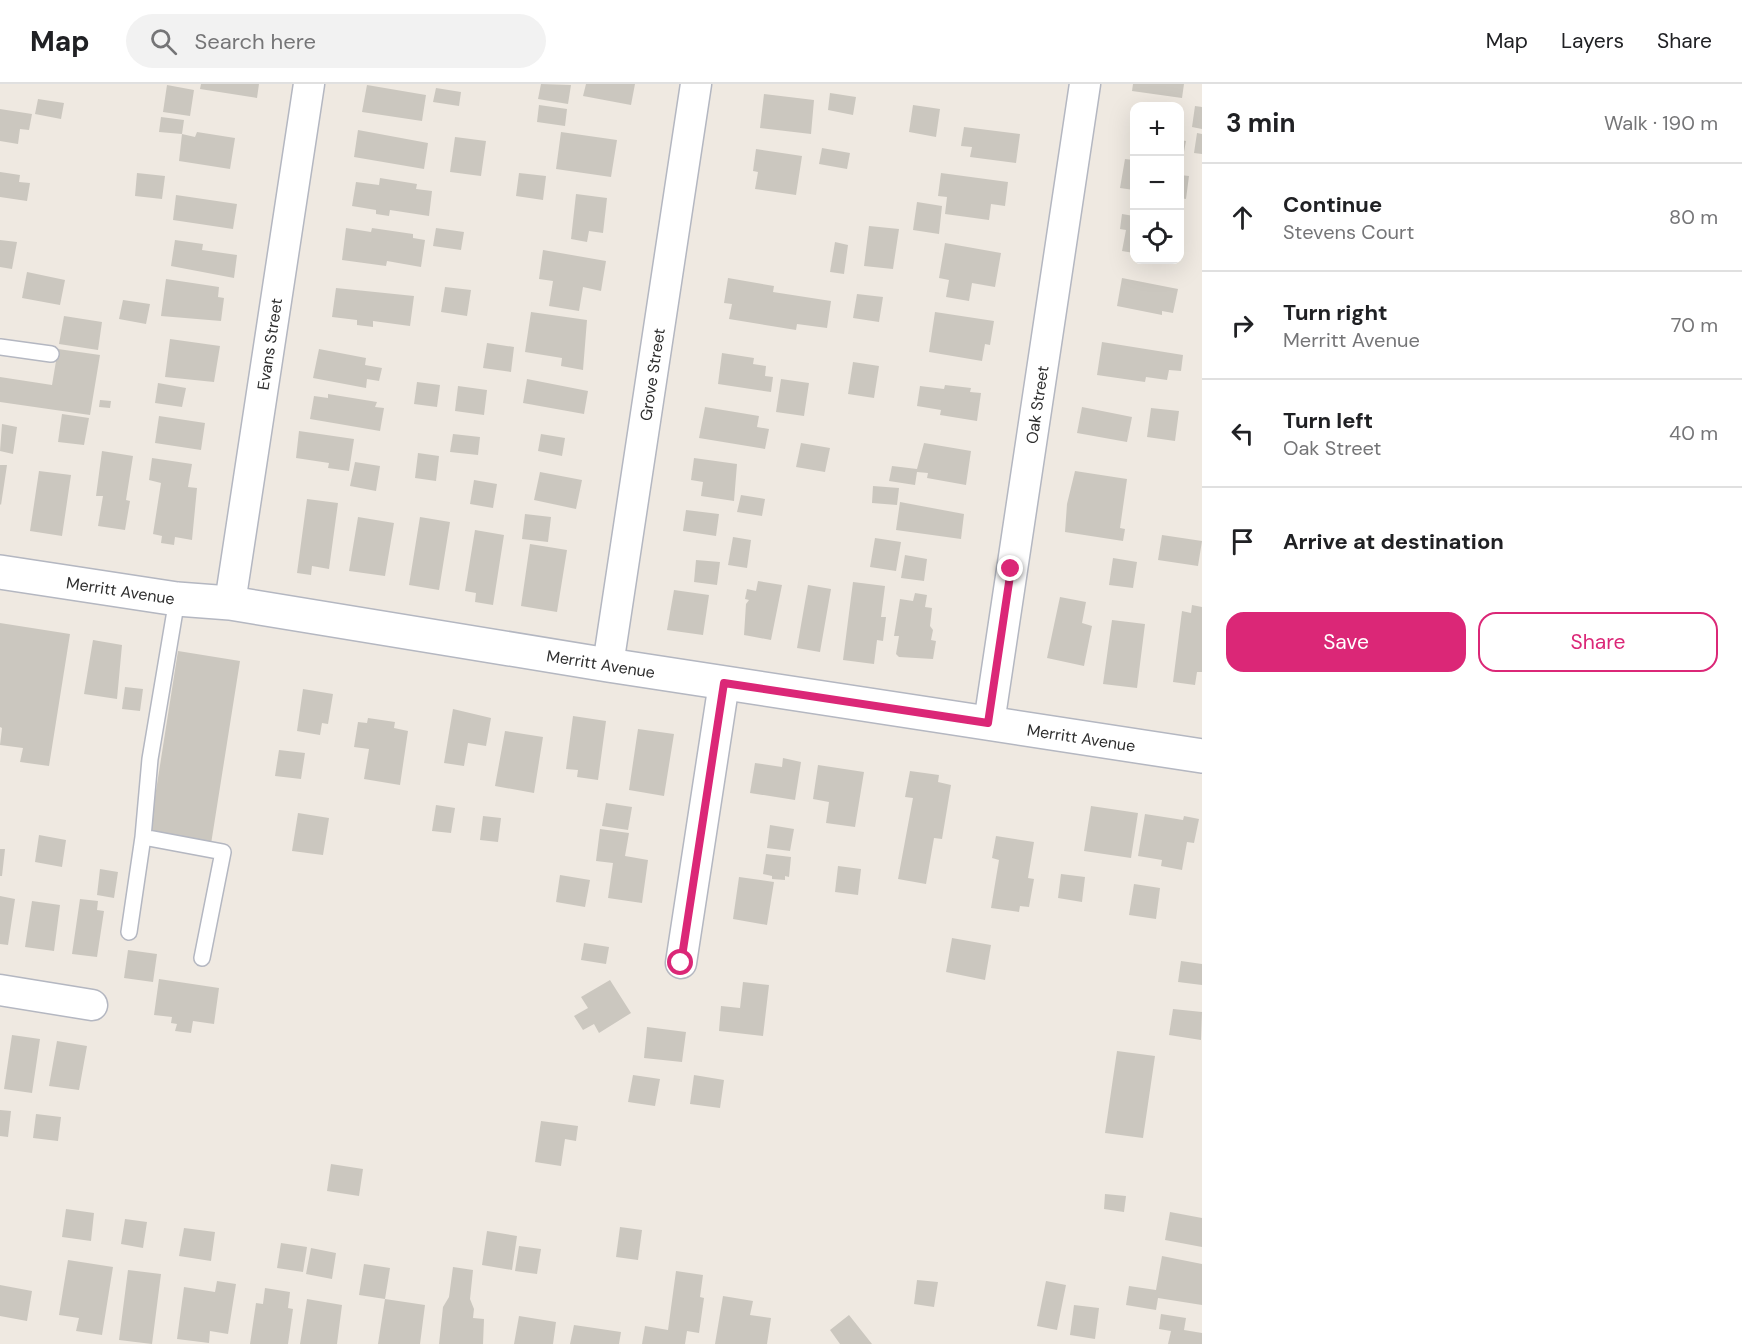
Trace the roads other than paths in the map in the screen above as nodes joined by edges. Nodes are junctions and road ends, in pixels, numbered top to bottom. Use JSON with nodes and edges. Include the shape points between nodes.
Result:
{"nodes":[{"id":1,"x":309,"y":84,"type":"edge"},
{"id":2,"x":696,"y":84,"type":"edge"},
{"id":3,"x":1085,"y":84,"type":"edge"},
{"id":4,"x":0,"y":347,"type":"edge"},
{"id":5,"x":51,"y":354,"type":"dead end"},
{"id":6,"x":0,"y":572,"type":"edge"},
{"id":7,"x":177,"y":599,"type":"junction"},
{"id":8,"x":230,"y":603,"type":"junction"},
{"id":9,"x":608,"y":665,"type":"junction"},
{"id":10,"x":724,"y":683,"type":"junction"},
{"id":11,"x":988,"y":723,"type":"junction"},
{"id":12,"x":1202,"y":756,"type":"edge"},
{"id":13,"x":143,"y":837,"type":"junction"},
{"id":14,"x":129,"y":932,"type":"dead end"},
{"id":15,"x":202,"y":958,"type":"dead end"},
{"id":16,"x":681,"y":963,"type":"dead end"},
{"id":17,"x":0,"y":990,"type":"edge"},
{"id":18,"x":92,"y":1005,"type":"dead end"}],
"edges":[{"from":1,"to":8,"type":"street","name":"Evans Street"},
{"from":2,"to":9,"type":"street","name":"Grove Street"},
{"from":3,"to":11,"type":"street","name":"Oak Street"},
{"from":4,"to":5,"type":"lane"},
{"from":6,"to":7,"type":"street","name":"Merritt Avenue"},
{"from":7,"to":8,"type":"street","name":"Merritt Avenue"},
{"from":7,"to":13,"type":"lane","via":[[150,759]]},
{"from":8,"to":9,"type":"street","name":"Merritt Avenue"},
{"from":9,"to":10,"type":"street","name":"Merritt Avenue"},
{"from":10,"to":11,"type":"street","name":"Merritt Avenue"},
{"from":10,"to":16,"type":"street"},
{"from":11,"to":12,"type":"street","name":"Merritt Avenue"},
{"from":13,"to":14,"type":"lane"},
{"from":13,"to":15,"type":"lane","via":[[223,852]]},
{"from":17,"to":18,"type":"street"}]}
